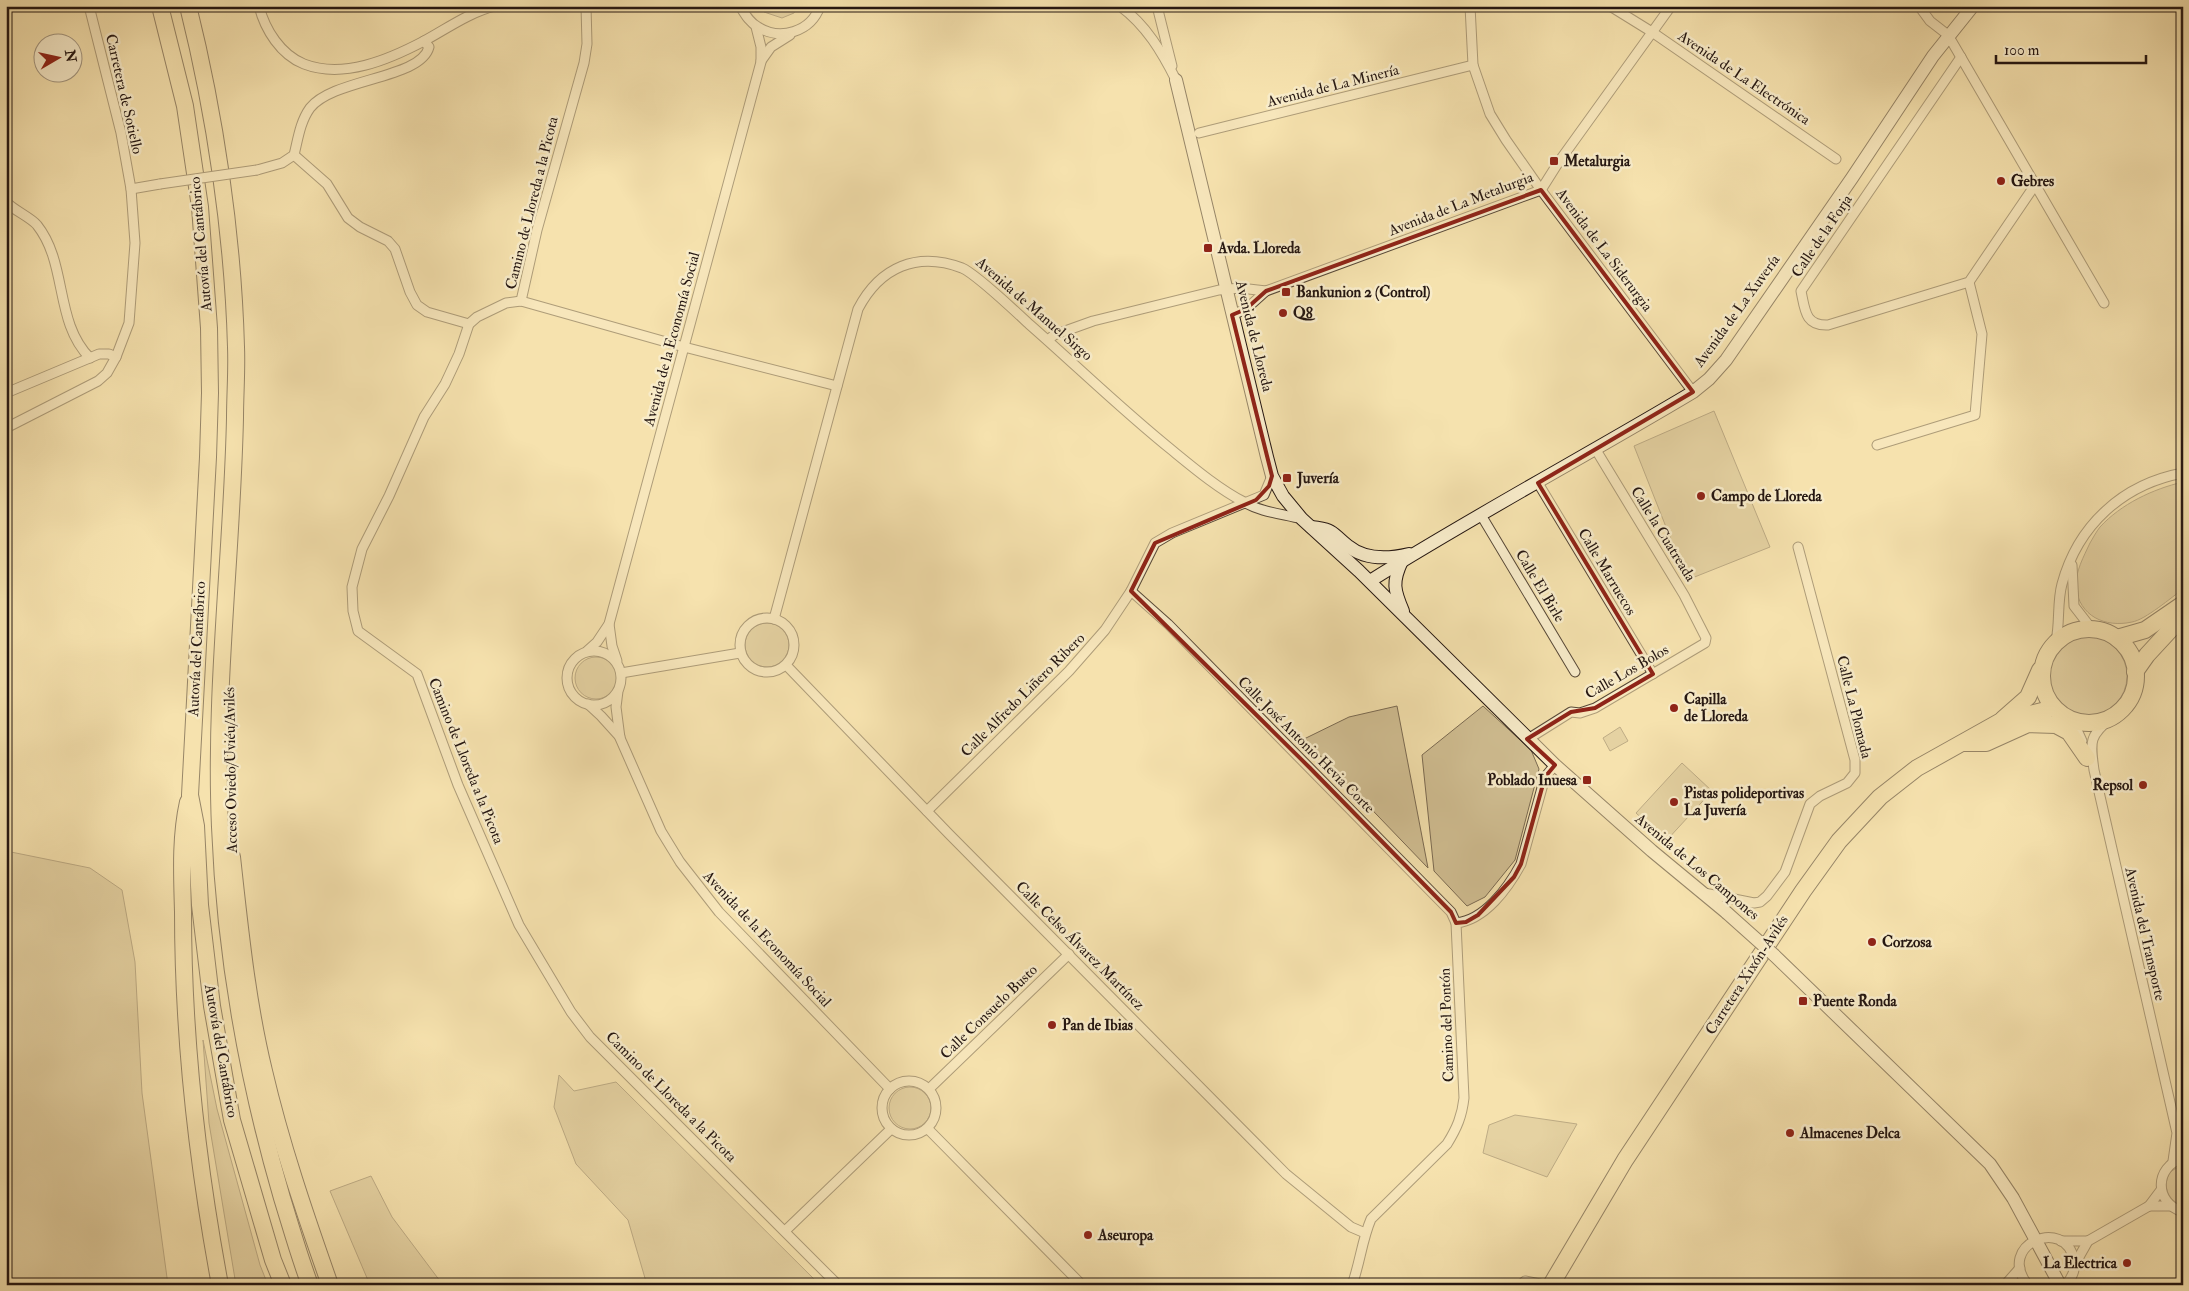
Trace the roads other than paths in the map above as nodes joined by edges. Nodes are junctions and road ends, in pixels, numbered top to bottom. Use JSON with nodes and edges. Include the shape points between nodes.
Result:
{"nodes":[{"id":1,"x":90,"y":6,"type":"edge"},
{"id":2,"x":160,"y":6,"type":"edge"},
{"id":3,"x":188,"y":6,"type":"edge"},
{"id":4,"x":258,"y":6,"type":"edge"},
{"id":5,"x":495,"y":6,"type":"edge"},
{"id":6,"x":586,"y":6,"type":"edge"},
{"id":7,"x":740,"y":6,"type":"edge"},
{"id":8,"x":1120,"y":6,"type":"edge"},
{"id":9,"x":1157,"y":6,"type":"edge"},
{"id":10,"x":1470,"y":6,"type":"edge"},
{"id":11,"x":1610,"y":6,"type":"edge"},
{"id":12,"x":1671,"y":6,"type":"edge"},
{"id":13,"x":1919,"y":6,"type":"edge"},
{"id":14,"x":1973,"y":6,"type":"edge"},
{"id":15,"x":820,"y":8,"type":"edge"},
{"id":16,"x":756,"y":27,"type":"junction"},
{"id":17,"x":797,"y":31,"type":"junction"},
{"id":18,"x":1652,"y":32,"type":"junction"},
{"id":19,"x":1948,"y":35,"type":"junction"},
{"id":20,"x":424,"y":41,"type":"junction"},
{"id":21,"x":1961,"y":57,"type":"junction"},
{"id":22,"x":761,"y":62,"type":"junction"},
{"id":23,"x":1473,"y":66,"type":"junction"},
{"id":24,"x":1176,"y":80,"type":"junction"},
{"id":25,"x":1199,"y":133,"type":"dead end"},
{"id":26,"x":294,"y":155,"type":"junction"},
{"id":27,"x":1836,"y":159,"type":"dead end"},
{"id":28,"x":2035,"y":185,"type":"junction"},
{"id":29,"x":131,"y":188,"type":"junction"},
{"id":30,"x":1541,"y":190,"type":"junction"},
{"id":31,"x":6,"y":202,"type":"edge"},
{"id":32,"x":1969,"y":282,"type":"junction"},
{"id":33,"x":1226,"y":289,"type":"junction"},
{"id":34,"x":1266,"y":291,"type":"junction"},
{"id":35,"x":521,"y":301,"type":"junction"},
{"id":36,"x":2104,"y":303,"type":"dead end"},
{"id":37,"x":1232,"y":315,"type":"junction"},
{"id":38,"x":470,"y":324,"type":"junction"},
{"id":39,"x":1048,"y":340,"type":"junction"},
{"id":40,"x":684,"y":347,"type":"junction"},
{"id":41,"x":236,"y":349,"type":"junction"},
{"id":42,"x":116,"y":357,"type":"junction"},
{"id":43,"x":90,"y":358,"type":"junction"},
{"id":44,"x":837,"y":386,"type":"junction"},
{"id":45,"x":1693,"y":392,"type":"junction"},
{"id":46,"x":6,"y":393,"type":"edge"},
{"id":47,"x":6,"y":428,"type":"edge"},
{"id":48,"x":1877,"y":445,"type":"dead end"},
{"id":49,"x":1596,"y":450,"type":"junction"},
{"id":50,"x":2183,"y":473,"type":"edge"},
{"id":51,"x":1272,"y":476,"type":"junction"},
{"id":52,"x":1538,"y":483,"type":"junction"},
{"id":53,"x":1245,"y":503,"type":"junction"},
{"id":54,"x":1481,"y":515,"type":"junction"},
{"id":55,"x":1306,"y":523,"type":"junction"},
{"id":56,"x":1798,"y":547,"type":"dead end"},
{"id":57,"x":1412,"y":553,"type":"junction"},
{"id":58,"x":2072,"y":560,"type":"junction"},
{"id":59,"x":1402,"y":561,"type":"junction"},
{"id":60,"x":1370,"y":581,"type":"junction"},
{"id":61,"x":1131,"y":591,"type":"junction"},
{"id":62,"x":2183,"y":604,"type":"edge"},
{"id":63,"x":2183,"y":616,"type":"edge"},
{"id":64,"x":1406,"y":618,"type":"junction"},
{"id":65,"x":774,"y":619,"type":"junction"},
{"id":66,"x":609,"y":624,"type":"junction"},
{"id":67,"x":2091,"y":628,"type":"junction"},
{"id":68,"x":1705,"y":634,"type":"joint"},
{"id":69,"x":2117,"y":638,"type":"junction"},
{"id":70,"x":2056,"y":641,"type":"junction"},
{"id":71,"x":587,"y":651,"type":"junction"},
{"id":72,"x":740,"y":653,"type":"junction"},
{"id":73,"x":618,"y":664,"type":"junction"},
{"id":74,"x":786,"y":665,"type":"junction"},
{"id":75,"x":2042,"y":667,"type":"junction"},
{"id":76,"x":1575,"y":672,"type":"dead end"},
{"id":77,"x":2135,"y":672,"type":"junction"},
{"id":78,"x":621,"y":673,"type":"junction"},
{"id":79,"x":1653,"y":674,"type":"junction"},
{"id":80,"x":618,"y":691,"type":"junction"},
{"id":81,"x":588,"y":704,"type":"junction"},
{"id":82,"x":2054,"y":708,"type":"junction"},
{"id":83,"x":2112,"y":717,"type":"junction"},
{"id":84,"x":2001,"y":721,"type":"junction"},
{"id":85,"x":2073,"y":721,"type":"junction"},
{"id":86,"x":620,"y":738,"type":"junction"},
{"id":87,"x":1528,"y":739,"type":"junction"},
{"id":88,"x":1959,"y":743,"type":"junction"},
{"id":89,"x":2090,"y":764,"type":"junction"},
{"id":90,"x":1555,"y":765,"type":"junction"},
{"id":91,"x":190,"y":795,"type":"junction"},
{"id":92,"x":927,"y":811,"type":"junction"},
{"id":93,"x":1704,"y":893,"type":"junction"},
{"id":94,"x":1456,"y":923,"type":"junction"},
{"id":95,"x":1069,"y":954,"type":"junction"},
{"id":96,"x":890,"y":1089,"type":"junction"},
{"id":97,"x":929,"y":1089,"type":"junction"},
{"id":98,"x":891,"y":1128,"type":"junction"},
{"id":99,"x":928,"y":1129,"type":"junction"},
{"id":100,"x":2177,"y":1133,"type":"junction"},
{"id":101,"x":2183,"y":1143,"type":"edge"},
{"id":102,"x":2183,"y":1158,"type":"edge"},
{"id":103,"x":2174,"y":1161,"type":"junction"},
{"id":104,"x":2161,"y":1190,"type":"junction"},
{"id":105,"x":2149,"y":1206,"type":"junction"},
{"id":106,"x":2170,"y":1206,"type":"junction"},
{"id":107,"x":2183,"y":1212,"type":"edge"},
{"id":108,"x":785,"y":1231,"type":"junction"},
{"id":109,"x":1365,"y":1234,"type":"junction"},
{"id":110,"x":2035,"y":1240,"type":"junction"},
{"id":111,"x":2061,"y":1241,"type":"junction"},
{"id":112,"x":2088,"y":1241,"type":"junction"},
{"id":113,"x":2075,"y":1264,"type":"junction"},
{"id":114,"x":2020,"y":1268,"type":"junction"},
{"id":115,"x":1540,"y":1284,"type":"edge"},
{"id":116,"x":220,"y":1285,"type":"edge"},
{"id":117,"x":283,"y":1285,"type":"edge"},
{"id":118,"x":310,"y":1285,"type":"edge"},
{"id":119,"x":330,"y":1285,"type":"edge"},
{"id":120,"x":838,"y":1285,"type":"edge"},
{"id":121,"x":1082,"y":1285,"type":"edge"},
{"id":122,"x":1352,"y":1285,"type":"edge"},
{"id":123,"x":1521,"y":1285,"type":"edge"},
{"id":124,"x":1551,"y":1285,"type":"edge"},
{"id":125,"x":2005,"y":1285,"type":"edge"},
{"id":126,"x":2028,"y":1285,"type":"edge"},
{"id":127,"x":2060,"y":1285,"type":"edge"},
{"id":128,"x":2065,"y":1285,"type":"edge"}],
"edges":[{"from":1,"to":29,"type":"street","name":"Carretera de Sotiello"},
{"from":2,"to":91,"type":"highway","name":"Autovía del Cantábrico","via":[[184,106],[199,198],[209,328],[208,456]]},
{"from":3,"to":41,"type":"highway","name":"Autovía del Cantábrico","via":[[205,84],[223,199]]},
{"from":4,"to":20,"type":"street","via":[[271,35],[284,51],[297,61],[317,69],[340,70],[372,63]]},
{"from":5,"to":20,"type":"street","via":[[467,16]]},
{"from":6,"to":35,"type":"street","name":"Camino de Lloreda a la Picota","via":[[584,63]]},
{"from":7,"to":16,"type":"street"},
{"from":8,"to":24,"type":"street","via":[[1146,30]]},
{"from":9,"to":24,"type":"street","name":"Avenida de Lloreda"},
{"from":10,"to":23,"type":"street","name":"Avenida de La Siderurgia"},
{"from":11,"to":18,"type":"street","name":"Avenida de La Electrónica"},
{"from":12,"to":18,"type":"street","name":"Avenida de La Metalurgia"},
{"from":13,"to":19,"type":"street","via":[[1930,21]]},
{"from":14,"to":19,"type":"street","name":"Avenida de La Xuvería"},
{"from":15,"to":17,"type":"street","name":"Avenida de la Economía Social","via":[[809,23]]},
{"from":16,"to":17,"type":"street","via":[[780,34]]},
{"from":16,"to":22,"type":"street","name":"Avenida de la Economía Social"},
{"from":17,"to":22,"type":"street","name":"Avenida de la Economía Social","via":[[771,47]]},
{"from":18,"to":27,"type":"street","name":"Avenida de La Electrónica"},
{"from":18,"to":30,"type":"street","name":"Avenida de La Metalurgia"},
{"from":19,"to":21,"type":"street"},
{"from":19,"to":45,"type":"street","name":"Avenida de La Xuvería","via":[[1736,346],[1709,379]]},
{"from":20,"to":26,"type":"street","via":[[429,47],[428,52],[419,60],[402,69],[322,96],[301,124]]},
{"from":21,"to":28,"type":"street"},
{"from":21,"to":32,"type":"street","name":"Calle de la Forja","via":[[1801,291],[1810,320],[1817,326]]},
{"from":22,"to":40,"type":"street","name":"Avenida de la Economía Social"},
{"from":23,"to":25,"type":"street","name":"Avenida de La Minería"},
{"from":23,"to":30,"type":"street","name":"Avenida de La Siderurgia","via":[[1490,114]]},
{"from":24,"to":33,"type":"street","name":"Avenida de Lloreda"},
{"from":26,"to":29,"type":"street","bridge":true,"via":[[282,163],[257,170]]},
{"from":26,"to":38,"type":"street","via":[[328,184],[348,218],[388,241],[395,249],[417,305],[427,312]]},
{"from":28,"to":32,"type":"street"},
{"from":28,"to":36,"type":"street"},
{"from":29,"to":42,"type":"street","name":"Carretera de Sotiello","via":[[135,261],[131,315]]},
{"from":30,"to":34,"type":"street","name":"Avenida de La Metalurgia"},
{"from":30,"to":45,"type":"street","name":"Avenida de La Siderurgia"},
{"from":31,"to":43,"type":"street","via":[[36,224],[44,238],[54,260],[66,316]]},
{"from":32,"to":48,"type":"street","via":[[1982,334],[1975,415]]},
{"from":33,"to":34,"type":"street"},
{"from":33,"to":37,"type":"street","name":"Avenida de Lloreda"},
{"from":33,"to":39,"type":"street","via":[[1093,321]]},
{"from":34,"to":37,"type":"street","via":[[1246,309]]},
{"from":35,"to":38,"type":"street","name":"Camino de Lloreda a la Picota","via":[[506,303],[477,317]]},
{"from":35,"to":40,"type":"street"},
{"from":37,"to":51,"type":"street","name":"Avenida de Lloreda"},
{"from":38,"to":108,"type":"street","name":"Camino de Lloreda a la Picota","via":[[449,376],[424,417],[362,549],[352,587],[358,630],[416,674],[458,785],[519,925],[571,1012],[590,1037]]},
{"from":39,"to":44,"type":"street","name":"Avenida de Manuel Sirgo","via":[[965,269],[935,262],[908,263],[884,276],[865,296],[858,309]]},
{"from":39,"to":53,"type":"street","name":"Avenida de Manuel Sirgo","via":[[1158,439]]},
{"from":40,"to":44,"type":"street"},
{"from":40,"to":66,"type":"street","name":"Avenida de la Economía Social"},
{"from":41,"to":118,"type":"highway","name":"Autovía del Cantábrico","via":[[234,459],[219,749],[224,896],[240,1018],[264,1138]]},
{"from":41,"to":119,"type":"highway","name":"Acceso Oviedo/Uviéu/Avilés","via":[[244,394],[229,711],[231,850],[242,953],[264,1070],[295,1186]]},
{"from":42,"to":43,"type":"street","via":[[99,354]]},
{"from":42,"to":47,"type":"street","name":"Carretera de Sotiello","via":[[107,373],[88,388]]},
{"from":43,"to":46,"type":"street"},
{"from":44,"to":65,"type":"street","name":"Avenida de Manuel Sirgo"},
{"from":45,"to":49,"type":"street","name":"Avenida de La Xuvería"},
{"from":49,"to":52,"type":"street","name":"Avenida de La Xuvería"},
{"from":49,"to":68,"type":"street","name":"Calle la Cuatreada"},
{"from":50,"to":58,"type":"street","via":[[2120,498],[2086,531]]},
{"from":51,"to":53,"type":"street","via":[[1264,495]]},
{"from":51,"to":55,"type":"street","name":"Avenida de Lloreda","via":[[1283,496]]},
{"from":52,"to":54,"type":"street","name":"Avenida de La Xuvería"},
{"from":52,"to":79,"type":"street","name":"Calle Marruecos"},
{"from":53,"to":55,"type":"street","name":"Avenida de Manuel Sirgo"},
{"from":53,"to":61,"type":"street","name":"Calle Alfredo Liñero Ribero","via":[[1172,533],[1156,543]]},
{"from":54,"to":57,"type":"street","name":"Avenida de La Xuvería"},
{"from":54,"to":76,"type":"street","name":"Calle El Birle"},
{"from":55,"to":57,"type":"street","name":"Avenida de La Xuvería","via":[[1329,529],[1348,547],[1371,557]]},
{"from":55,"to":60,"type":"street","name":"Avenida de Manuel Sirgo"},
{"from":56,"to":93,"type":"street","name":"Calle La Plomada","via":[[1855,760],[1855,773],[1846,783],[1810,804],[1785,872],[1760,902]]},
{"from":57,"to":59,"type":"street","name":"Avenida de La Xuvería"},
{"from":58,"to":67,"type":"street","via":[[2074,606]]},
{"from":58,"to":70,"type":"street","via":[[2062,585]]},
{"from":59,"to":60,"type":"street","name":"Avenida de La Xuvería"},
{"from":59,"to":64,"type":"street","via":[[1396,572],[1394,591]]},
{"from":60,"to":64,"type":"street","name":"Avenida de Los Campones"},
{"from":61,"to":92,"type":"street","name":"Calle Alfredo Liñero Ribero","via":[[1105,630],[1069,671]]},
{"from":61,"to":94,"type":"street","name":"Calle José Antonio Hevia Corte","via":[[1168,624],[1451,912]]},
{"from":62,"to":69,"type":"highway","via":[[2145,630]]},
{"from":63,"to":77,"type":"highway"},
{"from":64,"to":87,"type":"street","name":"Avenida de Los Campones"},
{"from":65,"to":72,"type":"street","via":[[751,623],[741,636]]},
{"from":65,"to":74,"type":"street","via":[[788,628],[795,643]]},
{"from":66,"to":71,"type":"street","name":"Avenida de la Economía Social"},
{"from":66,"to":73,"type":"street","name":"Avenida de la Economía Social"},
{"from":67,"to":69,"type":"highway"},
{"from":67,"to":70,"type":"highway","via":[[2074,630]]},
{"from":68,"to":79,"type":"street","name":"Calle Los Bolos","via":[[1705,643]]},
{"from":69,"to":77,"type":"highway","via":[[2128,650]]},
{"from":70,"to":75,"type":"highway"},
{"from":71,"to":73,"type":"street","via":[[601,651]]},
{"from":71,"to":81,"type":"street","via":[[575,658],[567,674],[571,692]]},
{"from":72,"to":74,"type":"street","via":[[751,668],[760,672],[778,671]]},
{"from":72,"to":78,"type":"street"},
{"from":73,"to":78,"type":"street"},
{"from":74,"to":92,"type":"street","name":"Calle Celso Álvarez Martínez"},
{"from":75,"to":82,"type":"highway","via":[[2043,689]]},
{"from":75,"to":84,"type":"highway","name":"Carretera Xixón-Avilés","via":[[2028,697]]},
{"from":77,"to":83,"type":"highway","via":[[2134,686],[2125,706]]},
{"from":78,"to":80,"type":"street"},
{"from":79,"to":87,"type":"street","name":"Calle Los Bolos","via":[[1595,708],[1572,712]]},
{"from":80,"to":81,"type":"street","via":[[604,703]]},
{"from":80,"to":86,"type":"street","name":"Avenida de la Economía Social","via":[[616,707]]},
{"from":81,"to":86,"type":"street","name":"Avenida de la Economía Social"},
{"from":82,"to":84,"type":"highway","name":"Carretera Xixón-Avilés"},
{"from":82,"to":85,"type":"highway"},
{"from":83,"to":85,"type":"highway","via":[[2100,722]]},
{"from":83,"to":89,"type":"street","via":[[2092,738]]},
{"from":84,"to":88,"type":"highway","name":"Carretera Xixón-Avilés"},
{"from":85,"to":89,"type":"street"},
{"from":86,"to":96,"type":"street","name":"Avenida de la Economía Social","via":[[661,831],[698,888]]},
{"from":87,"to":90,"type":"street","name":"Avenida de Los Campones"},
{"from":88,"to":89,"type":"highway","via":[[1986,743],[2028,724],[2056,725],[2068,732]]},
{"from":88,"to":124,"type":"highway","name":"Carretera Xixón-Avilés","via":[[1917,768],[1880,798],[1839,841],[1625,1160]]},
{"from":89,"to":100,"type":"street","name":"Avenida del Transporte"},
{"from":90,"to":93,"type":"street","name":"Avenida de Los Campones","via":[[1652,852]]},
{"from":90,"to":94,"type":"street","via":[[1545,777],[1521,864],[1514,877],[1478,915]]},
{"from":91,"to":116,"type":"highway","via":[[182,826],[183,946],[193,1096],[206,1207]]},
{"from":91,"to":117,"type":"highway","name":"Autovía del Cantábrico","via":[[196,826],[200,904],[212,1006],[232,1120]]},
{"from":92,"to":95,"type":"street","name":"Calle Celso Álvarez Martínez"},
{"from":93,"to":110,"type":"street","name":"Avenida de Los Campones","bridge":true,"via":[[1774,955],[1990,1164]]},
{"from":94,"to":109,"type":"street","name":"Camino del Pontón","via":[[1464,1080],[1462,1114],[1447,1144],[1371,1219]]},
{"from":95,"to":97,"type":"street","name":"Calle Consuelo Busto"},
{"from":95,"to":109,"type":"street","name":"Calle Celso Álvarez Martínez","via":[[1286,1174],[1351,1227]]},
{"from":96,"to":97,"type":"street","via":[[897,1084],[914,1081]]},
{"from":96,"to":98,"type":"street","via":[[882,1105]]},
{"from":97,"to":99,"type":"street","via":[[936,1105],[933,1122]]},
{"from":98,"to":99,"type":"street","via":[[905,1135]]},
{"from":98,"to":108,"type":"street"},
{"from":99,"to":121,"type":"street"},
{"from":100,"to":101,"type":"street"},
{"from":100,"to":103,"type":"street"},
{"from":102,"to":103,"type":"street"},
{"from":103,"to":104,"type":"street","via":[[2162,1174]]},
{"from":104,"to":105,"type":"street"},
{"from":104,"to":106,"type":"street"},
{"from":105,"to":106,"type":"street"},
{"from":105,"to":112,"type":"street"},
{"from":106,"to":107,"type":"street"},
{"from":108,"to":120,"type":"street","name":"Camino de Lloreda a la Picota"},
{"from":109,"to":122,"type":"street","name":"Camino del Pontón"},
{"from":110,"to":111,"type":"street","via":[[2053,1238]]},
{"from":110,"to":114,"type":"street","via":[[2023,1251]]},
{"from":110,"to":127,"type":"street","name":"Avenida de Los Campones"},
{"from":111,"to":112,"type":"street"},
{"from":111,"to":113,"type":"street","via":[[2073,1255]]},
{"from":112,"to":113,"type":"street"},
{"from":113,"to":128,"type":"street"},
{"from":114,"to":125,"type":"street"},
{"from":114,"to":126,"type":"street"},
{"from":115,"to":123,"type":"street","via":[[1525,1281]]}]}
